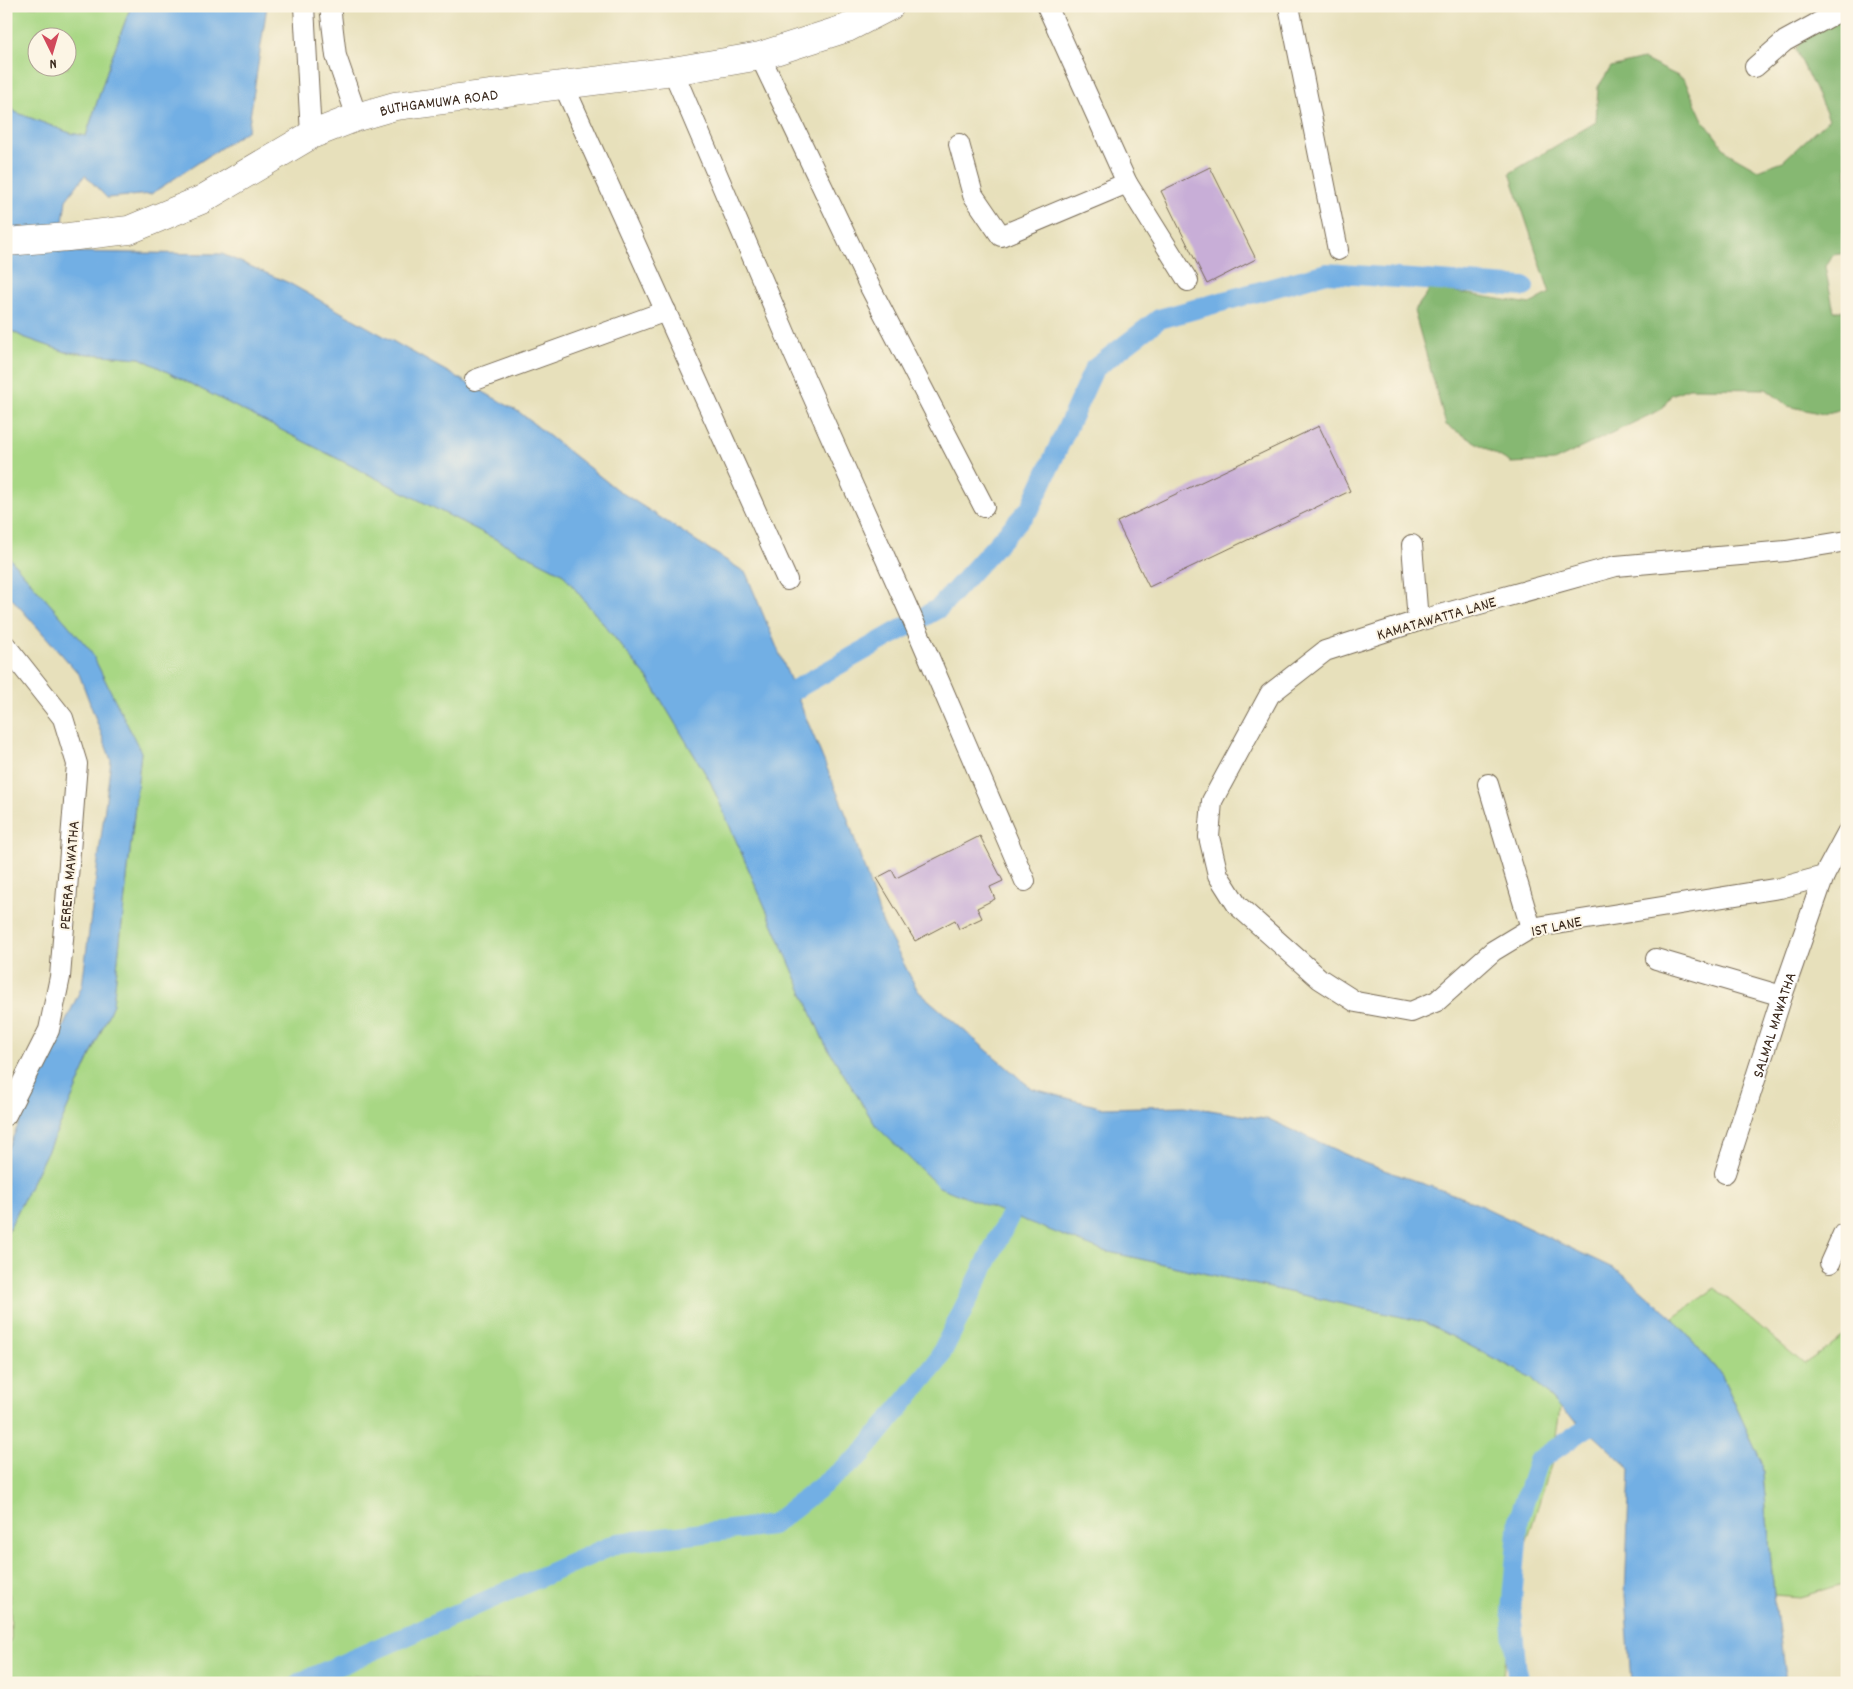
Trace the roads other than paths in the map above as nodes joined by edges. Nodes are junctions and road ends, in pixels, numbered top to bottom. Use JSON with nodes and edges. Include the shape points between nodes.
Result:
{"nodes":[{"id":1,"x":304,"y":6,"type":"edge"},
{"id":2,"x":330,"y":6,"type":"edge"},
{"id":3,"x":890,"y":6,"type":"edge"},
{"id":4,"x":1047,"y":6,"type":"edge"},
{"id":5,"x":1289,"y":6,"type":"edge"},
{"id":6,"x":1847,"y":7,"type":"edge"},
{"id":7,"x":760,"y":56,"type":"junction"},
{"id":8,"x":1755,"y":67,"type":"dead end"},
{"id":9,"x":673,"y":71,"type":"junction"},
{"id":10,"x":564,"y":86,"type":"junction"},
{"id":11,"x":357,"y":117,"type":"junction"},
{"id":12,"x":311,"y":135,"type":"junction"},
{"id":13,"x":959,"y":144,"type":"dead end"},
{"id":14,"x":1127,"y":183,"type":"junction"},
{"id":15,"x":6,"y":242,"type":"edge"},
{"id":16,"x":1338,"y":250,"type":"dead end"},
{"id":17,"x":1188,"y":282,"type":"dead end"},
{"id":18,"x":666,"y":311,"type":"junction"},
{"id":19,"x":475,"y":380,"type":"dead end"},
{"id":20,"x":984,"y":507,"type":"dead end"},
{"id":21,"x":1847,"y":541,"type":"edge"},
{"id":22,"x":1412,"y":545,"type":"dead end"},
{"id":23,"x":787,"y":580,"type":"dead end"},
{"id":24,"x":1418,"y":621,"type":"junction"},
{"id":25,"x":6,"y":646,"type":"edge"},
{"id":26,"x":1488,"y":784,"type":"dead end"},
{"id":27,"x":1847,"y":833,"type":"edge"},
{"id":28,"x":1824,"y":876,"type":"junction"},
{"id":29,"x":1025,"y":881,"type":"dead end"},
{"id":30,"x":1237,"y":905,"type":"joint"},
{"id":31,"x":1530,"y":928,"type":"junction"},
{"id":32,"x":1656,"y":959,"type":"dead end"},
{"id":33,"x":1782,"y":996,"type":"junction"},
{"id":34,"x":6,"y":1115,"type":"edge"},
{"id":35,"x":1725,"y":1173,"type":"dead end"},
{"id":36,"x":1847,"y":1232,"type":"edge"},
{"id":37,"x":1830,"y":1263,"type":"dead end"}],
"edges":[{"from":1,"to":12,"type":"street"},
{"from":2,"to":11,"type":"street","via":[[336,56]]},
{"from":3,"to":7,"type":"main road","name":"BUTHGAMUWA ROAD","via":[[847,28]]},
{"from":4,"to":14,"type":"street"},
{"from":5,"to":16,"type":"street"},
{"from":6,"to":8,"type":"street","via":[[1785,41]]},
{"from":7,"to":9,"type":"main road","name":"BUTHGAMUWA ROAD"},
{"from":7,"to":20,"type":"street","via":[[870,287]]},
{"from":9,"to":10,"type":"main road","name":"BUTHGAMUWA ROAD"},
{"from":9,"to":29,"type":"street"},
{"from":10,"to":11,"type":"main road","name":"BUTHGAMUWA ROAD","via":[[396,106]]},
{"from":10,"to":18,"type":"street"},
{"from":11,"to":12,"type":"main road","name":"BUTHGAMUWA ROAD"},
{"from":12,"to":15,"type":"main road","name":"BUTHGAMUWA ROAD","via":[[201,200],[129,230]]},
{"from":13,"to":14,"type":"street","via":[[973,195],[1001,236]]},
{"from":14,"to":17,"type":"street"},
{"from":18,"to":19,"type":"street"},
{"from":18,"to":23,"type":"street"},
{"from":21,"to":24,"type":"street","name":"KAMATAWATTA LANE","via":[[1786,551],[1616,566]]},
{"from":22,"to":24,"type":"street"},
{"from":24,"to":30,"type":"street","name":"KAMATAWATTA LANE","via":[[1325,651],[1270,694],[1212,801],[1208,837],[1218,875]]},
{"from":25,"to":34,"type":"street","name":"PERERA MAWATHA","via":[[63,718],[77,764],[58,986],[49,1030]]},
{"from":26,"to":31,"type":"street"},
{"from":27,"to":28,"type":"street"},
{"from":28,"to":31,"type":"street","name":"1ST LANE","via":[[1780,888]]},
{"from":28,"to":33,"type":"street","name":"SALMAL MAWATHA"},
{"from":30,"to":31,"type":"street","name":"1ST LANE","via":[[1320,979],[1356,1002],[1412,1012],[1437,1001],[1493,951]]},
{"from":32,"to":33,"type":"street"},
{"from":33,"to":35,"type":"street","name":"SALMAL MAWATHA"},
{"from":36,"to":37,"type":"street","via":[[1843,1234]]}]}
